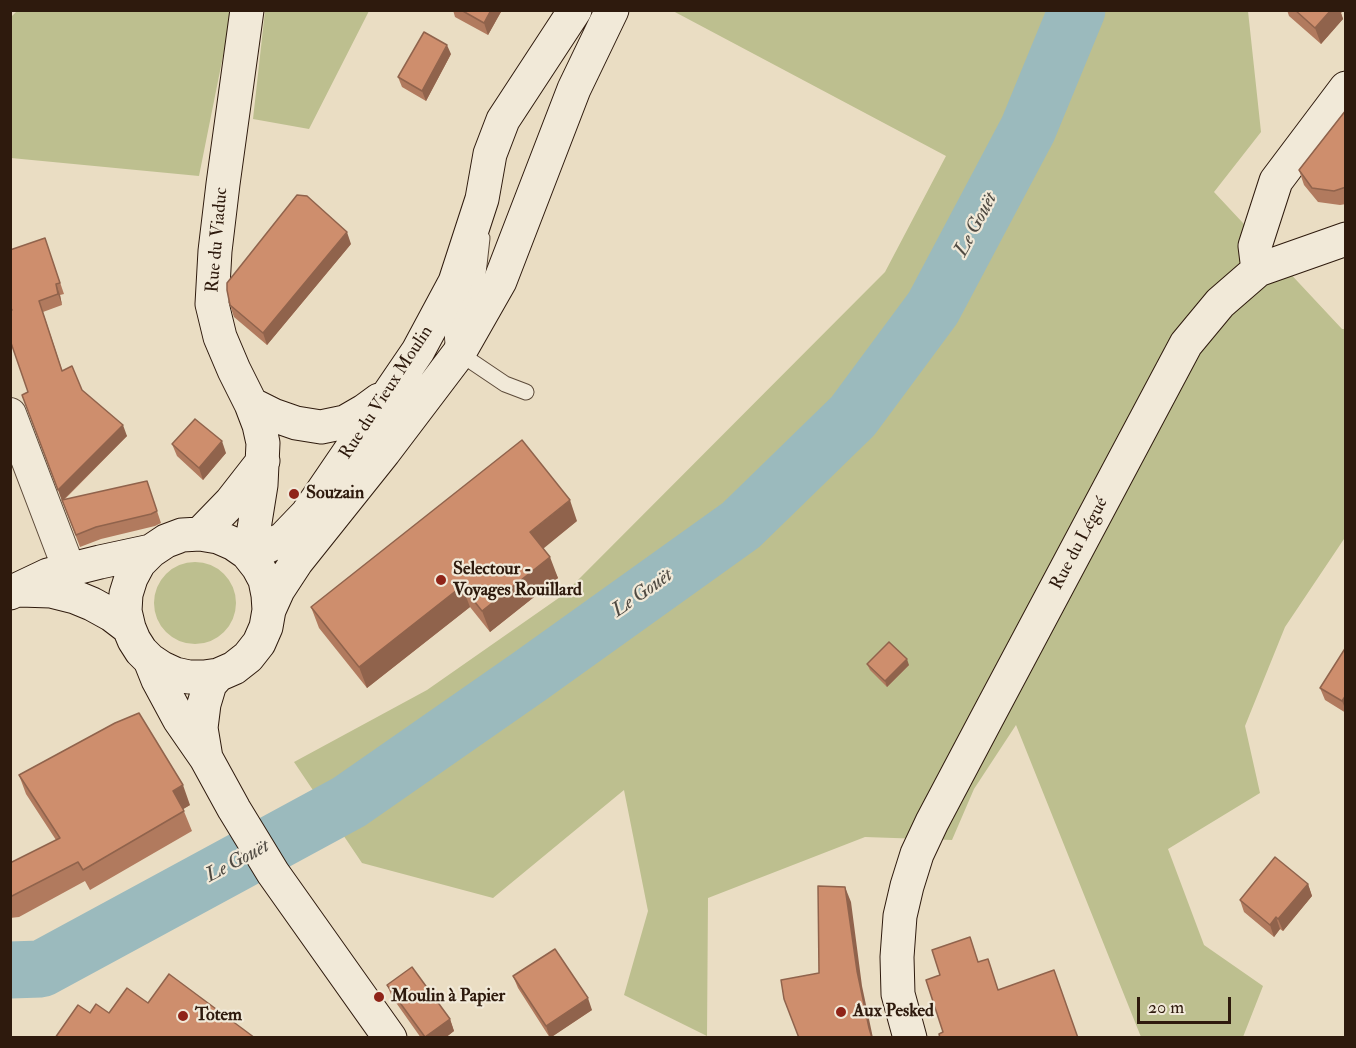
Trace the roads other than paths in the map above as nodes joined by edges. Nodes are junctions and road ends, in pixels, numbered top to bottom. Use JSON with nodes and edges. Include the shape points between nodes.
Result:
{"nodes":[{"id":1,"x":248,"y":10,"type":"edge"},
{"id":2,"x":575,"y":10,"type":"edge"},
{"id":3,"x":612,"y":10,"type":"edge"},
{"id":4,"x":1346,"y":88,"type":"edge"},
{"id":5,"x":482,"y":199,"type":"junction"},
{"id":6,"x":1346,"y":240,"type":"edge"},
{"id":7,"x":1258,"y":270,"type":"junction"},
{"id":8,"x":459,"y":353,"type":"junction"},
{"id":9,"x":391,"y":392,"type":"junction"},
{"id":10,"x":526,"y":392,"type":"dead end"},
{"id":11,"x":251,"y":404,"type":"junction"},
{"id":12,"x":10,"y":414,"type":"edge"},
{"id":13,"x":263,"y":461,"type":"junction"},
{"id":14,"x":200,"y":534,"type":"junction"},
{"id":15,"x":151,"y":551,"type":"junction"},
{"id":16,"x":248,"y":554,"type":"junction"},
{"id":17,"x":69,"y":569,"type":"junction"},
{"id":18,"x":14,"y":591,"type":"edge"},
{"id":19,"x":269,"y":610,"type":"junction"},
{"id":20,"x":129,"y":628,"type":"junction"},
{"id":21,"x":150,"y":660,"type":"junction"},
{"id":22,"x":218,"y":675,"type":"junction"},
{"id":23,"x":206,"y":758,"type":"junction"},
{"id":24,"x":390,"y":1038,"type":"edge"},
{"id":25,"x":910,"y":1038,"type":"edge"}],
"edges":[{"from":1,"to":11,"type":"street","name":"Rue du Viaduc","via":[[223,184],[212,304],[220,337]]},
{"from":2,"to":5,"type":"street","name":"Rue du Vieux Moulin","via":[[503,120],[489,154]]},
{"from":3,"to":8,"type":"street","name":"Rue du Vieux Moulin","via":[[574,89],[500,281]]},
{"from":4,"to":7,"type":"street","via":[[1276,181],[1255,246]]},
{"from":5,"to":8,"type":"lane","name":"Rue du Vieux Moulin","via":[[478,274],[452,332]]},
{"from":5,"to":9,"type":"street","name":"Rue du Vieux Moulin","via":[[455,282]]},
{"from":6,"to":7,"type":"street"},
{"from":7,"to":25,"type":"street","name":"Rue du Légué","via":[[1220,303],[1186,344],[917,854],[900,916],[897,957],[898,994]]},
{"from":8,"to":10,"type":"lane","via":[[505,384]]},
{"from":8,"to":19,"type":"street","name":"Rue du Vieux Moulin","via":[[297,561]]},
{"from":9,"to":11,"type":"street","via":[[345,422],[321,427],[296,423]]},
{"from":9,"to":16,"type":"street","name":"Rue du Vieux Moulin","via":[[307,514],[282,540]]},
{"from":11,"to":13,"type":"street","name":"Rue du Viaduc","via":[[259,424]]},
{"from":12,"to":17,"type":"street"},
{"from":13,"to":14,"type":"street"},
{"from":13,"to":16,"type":"street","name":"Rue du Viaduc"},
{"from":14,"to":15,"type":"street","via":[[182,535]]},
{"from":14,"to":16,"type":"street","via":[[218,537]]},
{"from":15,"to":17,"type":"street"},
{"from":15,"to":20,"type":"street","via":[[139,563],[126,594]]},
{"from":16,"to":19,"type":"street","via":[[265,580]]},
{"from":17,"to":18,"type":"street"},
{"from":18,"to":20,"type":"street","via":[[51,591],[75,597]]},
{"from":19,"to":22,"type":"street","via":[[259,643],[234,668]]},
{"from":20,"to":21,"type":"street"},
{"from":21,"to":22,"type":"street","via":[[175,674]]},
{"from":21,"to":23,"type":"street","via":[[179,719]]},
{"from":22,"to":23,"type":"street","via":[[210,684],[204,704],[201,728]]},
{"from":23,"to":24,"type":"street","via":[[273,873]]}]}
